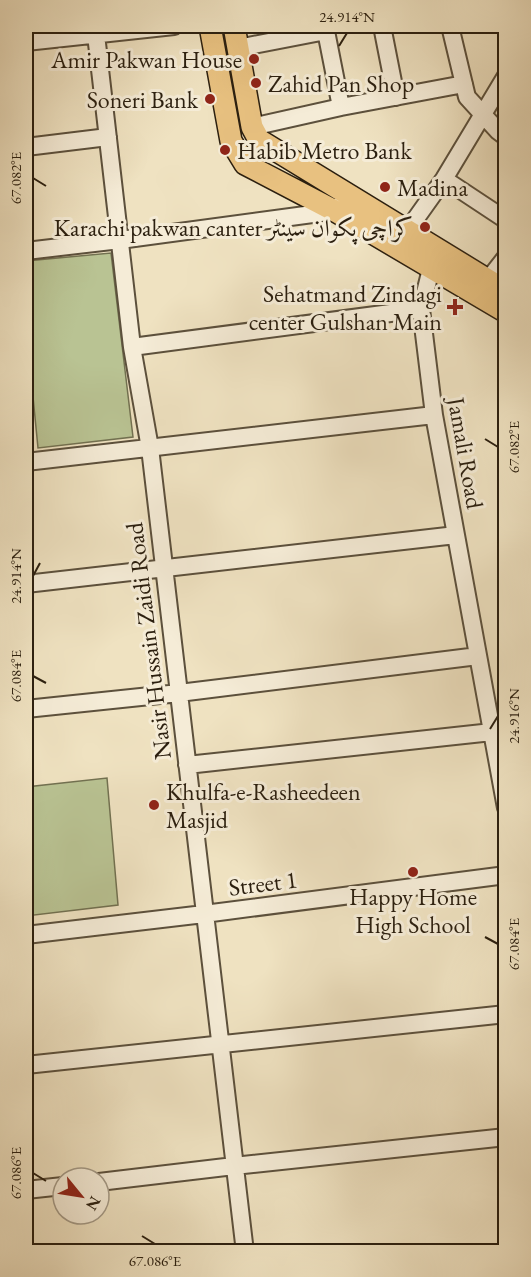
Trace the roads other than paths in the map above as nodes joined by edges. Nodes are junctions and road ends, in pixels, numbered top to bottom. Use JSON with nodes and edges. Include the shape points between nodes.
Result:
{"nodes":[{"id":1,"x":174,"y":26,"type":"edge"},
{"id":2,"x":210,"y":26,"type":"edge"},
{"id":3,"x":234,"y":26,"type":"edge"},
{"id":4,"x":381,"y":26,"type":"edge"},
{"id":5,"x":450,"y":26,"type":"edge"},
{"id":6,"x":326,"y":28,"type":"edge"},
{"id":7,"x":96,"y":30,"type":"edge"},
{"id":8,"x":26,"y":42,"type":"edge"},
{"id":9,"x":238,"y":48,"type":"junction"},
{"id":10,"x":506,"y":76,"type":"edge"},
{"id":11,"x":464,"y":84,"type":"junction"},
{"id":12,"x":396,"y":97,"type":"junction"},
{"id":13,"x":341,"y":107,"type":"junction"},
{"id":14,"x":483,"y":114,"type":"junction"},
{"id":15,"x":252,"y":127,"type":"junction"},
{"id":16,"x":108,"y":137,"type":"junction"},
{"id":17,"x":506,"y":137,"type":"edge"},
{"id":18,"x":26,"y":147,"type":"edge"},
{"id":19,"x":444,"y":179,"type":"junction"},
{"id":20,"x":339,"y":202,"type":"junction"},
{"id":21,"x":506,"y":220,"type":"edge"},
{"id":22,"x":407,"y":231,"type":"junction"},
{"id":23,"x":120,"y":240,"type":"junction"},
{"id":24,"x":26,"y":251,"type":"edge"},
{"id":25,"x":506,"y":257,"type":"edge"},
{"id":26,"x":436,"y":260,"type":"junction"},
{"id":27,"x":497,"y":285,"type":"edge"},
{"id":28,"x":421,"y":309,"type":"junction"},
{"id":29,"x":506,"y":312,"type":"edge"},
{"id":30,"x":132,"y":347,"type":"junction"},
{"id":31,"x":434,"y":415,"type":"junction"},
{"id":32,"x":150,"y":448,"type":"junction"},
{"id":33,"x":26,"y":462,"type":"edge"},
{"id":34,"x":456,"y":535,"type":"junction"},
{"id":35,"x":164,"y":568,"type":"junction"},
{"id":36,"x":26,"y":584,"type":"edge"},
{"id":37,"x":478,"y":656,"type":"junction"},
{"id":38,"x":178,"y":693,"type":"junction"},
{"id":39,"x":26,"y":709,"type":"edge"},
{"id":40,"x":492,"y":732,"type":"junction"},
{"id":41,"x":187,"y":765,"type":"junction"},
{"id":42,"x":506,"y":808,"type":"edge"},
{"id":43,"x":506,"y":875,"type":"edge"},
{"id":44,"x":204,"y":914,"type":"junction"},
{"id":45,"x":26,"y":934,"type":"edge"},
{"id":46,"x":506,"y":1014,"type":"edge"},
{"id":47,"x":220,"y":1044,"type":"junction"},
{"id":48,"x":26,"y":1065,"type":"edge"},
{"id":49,"x":506,"y":1137,"type":"edge"},
{"id":50,"x":234,"y":1166,"type":"junction"},
{"id":51,"x":111,"y":1181,"type":"edge"},
{"id":52,"x":51,"y":1187,"type":"edge"},
{"id":53,"x":26,"y":1190,"type":"edge"},
{"id":54,"x":244,"y":1251,"type":"edge"}],
"edges":[{"from":1,"to":7,"type":"street"},
{"from":2,"to":20,"type":"main road","via":[[231,141],[245,164]]},
{"from":3,"to":9,"type":"main road"},
{"from":4,"to":12,"type":"street"},
{"from":5,"to":11,"type":"street"},
{"from":6,"to":9,"type":"street"},
{"from":6,"to":13,"type":"street"},
{"from":7,"to":8,"type":"street"},
{"from":7,"to":16,"type":"street","name":"Nasir Hussain Zaidi Road"},
{"from":9,"to":15,"type":"main road"},
{"from":10,"to":14,"type":"street"},
{"from":11,"to":12,"type":"street"},
{"from":11,"to":14,"type":"street","via":[[467,97]]},
{"from":12,"to":13,"type":"street"},
{"from":13,"to":15,"type":"street"},
{"from":14,"to":17,"type":"street"},
{"from":14,"to":19,"type":"street"},
{"from":15,"to":20,"type":"main road","via":[[259,140]]},
{"from":16,"to":18,"type":"street"},
{"from":16,"to":23,"type":"street","name":"Nasir Hussain Zaidi Road"},
{"from":19,"to":21,"type":"street"},
{"from":19,"to":22,"type":"street"},
{"from":20,"to":22,"type":"main road"},
{"from":20,"to":23,"type":"street"},
{"from":20,"to":26,"type":"main road"},
{"from":22,"to":26,"type":"main road"},
{"from":23,"to":24,"type":"street"},
{"from":23,"to":30,"type":"street","name":"Nasir Hussain Zaidi Road"},
{"from":25,"to":27,"type":"street"},
{"from":26,"to":27,"type":"main road"},
{"from":26,"to":28,"type":"street","name":"Jamali Road"},
{"from":26,"to":29,"type":"main road"},
{"from":28,"to":30,"type":"street"},
{"from":28,"to":31,"type":"street","name":"Jamali Road"},
{"from":30,"to":32,"type":"street","name":"Nasir Hussain Zaidi Road"},
{"from":31,"to":32,"type":"street"},
{"from":31,"to":34,"type":"street","name":"Jamali Road"},
{"from":32,"to":33,"type":"street"},
{"from":32,"to":35,"type":"street","name":"Nasir Hussain Zaidi Road"},
{"from":34,"to":35,"type":"street"},
{"from":34,"to":37,"type":"street","name":"Jamali Road"},
{"from":35,"to":36,"type":"street"},
{"from":35,"to":38,"type":"street","name":"Nasir Hussain Zaidi Road"},
{"from":37,"to":38,"type":"street"},
{"from":37,"to":40,"type":"street","name":"Jamali Road"},
{"from":38,"to":39,"type":"street"},
{"from":38,"to":41,"type":"street","name":"Nasir Hussain Zaidi Road"},
{"from":40,"to":41,"type":"street"},
{"from":40,"to":42,"type":"street","name":"Jamali Road"},
{"from":41,"to":44,"type":"street","name":"Nasir Hussain Zaidi Road"},
{"from":43,"to":44,"type":"street","name":"Street 1"},
{"from":44,"to":45,"type":"street","name":"Street 1"},
{"from":44,"to":47,"type":"street","name":"Nasir Hussain Zaidi Road"},
{"from":46,"to":47,"type":"street"},
{"from":47,"to":48,"type":"street"},
{"from":47,"to":50,"type":"street","name":"Nasir Hussain Zaidi Road"},
{"from":49,"to":50,"type":"street"},
{"from":50,"to":51,"type":"street"},
{"from":50,"to":54,"type":"street","name":"Nasir Hussain Zaidi Road"},
{"from":52,"to":53,"type":"street"}]}
